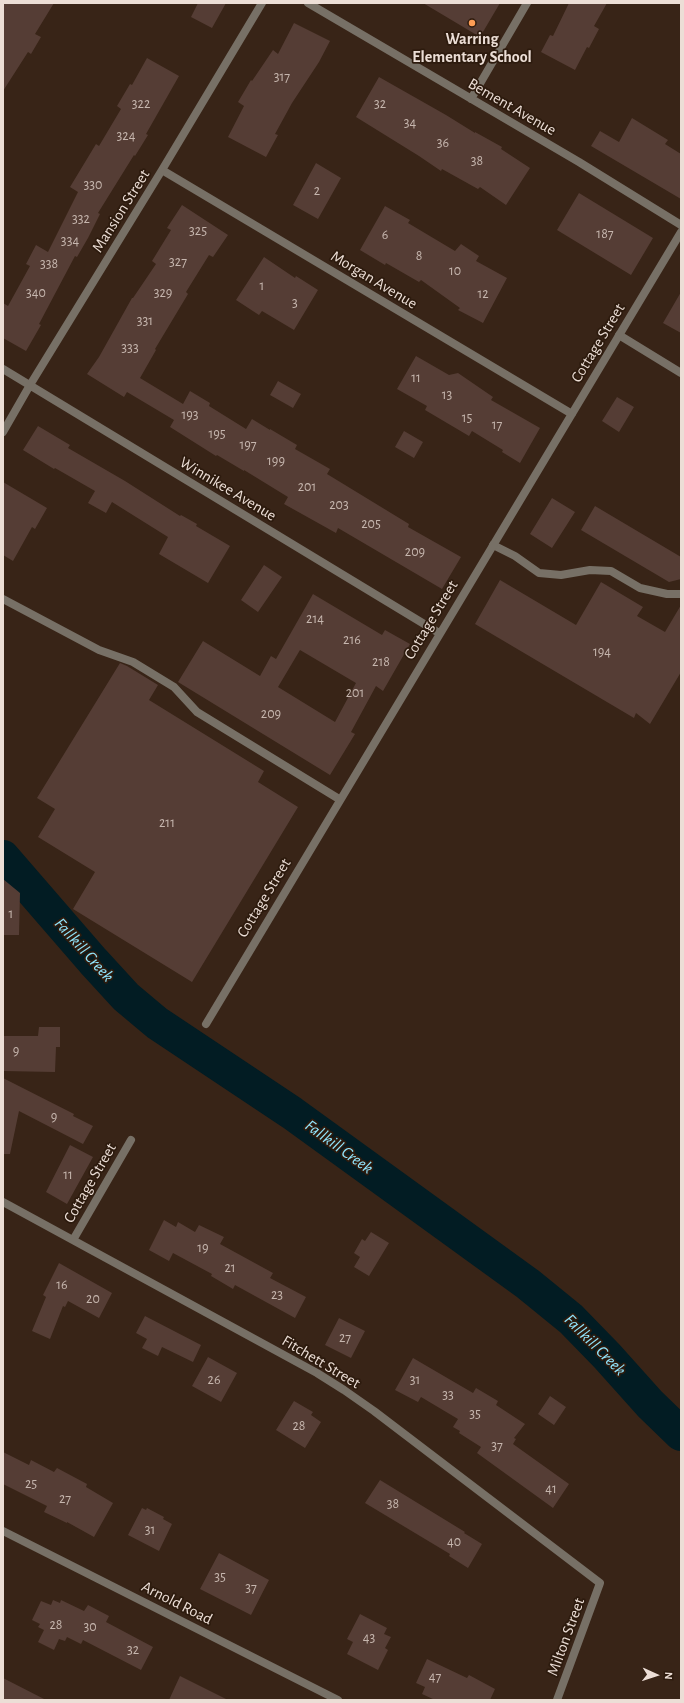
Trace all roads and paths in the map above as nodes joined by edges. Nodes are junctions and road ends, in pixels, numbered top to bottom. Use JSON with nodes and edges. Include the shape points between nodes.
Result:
{"nodes":[{"id":1,"x":262,"y":3,"type":"edge"},
{"id":2,"x":308,"y":3,"type":"edge"},
{"id":3,"x":527,"y":3,"type":"edge"},
{"id":4,"x":471,"y":99,"type":"junction"},
{"id":5,"x":162,"y":170,"type":"junction"},
{"id":6,"x":681,"y":225,"type":"edge"},
{"id":7,"x":681,"y":232,"type":"edge"},
{"id":8,"x":619,"y":335,"type":"junction"},
{"id":9,"x":3,"y":369,"type":"edge"},
{"id":10,"x":681,"y":373,"type":"edge"},
{"id":11,"x":30,"y":385,"type":"junction"},
{"id":12,"x":572,"y":414,"type":"junction"},
{"id":13,"x":3,"y":432,"type":"edge"},
{"id":14,"x":493,"y":545,"type":"junction"},
{"id":15,"x":681,"y":594,"type":"edge"},
{"id":16,"x":3,"y":599,"type":"edge"},
{"id":17,"x":439,"y":633,"type":"junction"},
{"id":18,"x":339,"y":799,"type":"junction"},
{"id":19,"x":206,"y":1024,"type":"dead end"},
{"id":20,"x":131,"y":1140,"type":"dead end"},
{"id":21,"x":3,"y":1202,"type":"edge"},
{"id":22,"x":73,"y":1240,"type":"junction"},
{"id":23,"x":3,"y":1531,"type":"edge"},
{"id":24,"x":600,"y":1583,"type":"joint"},
{"id":25,"x":338,"y":1700,"type":"edge"},
{"id":26,"x":557,"y":1700,"type":"edge"}],
"edges":[{"from":1,"to":5,"type":"street","name":"Mansion Street"},
{"from":2,"to":4,"type":"street","name":"Bement Avenue"},
{"from":3,"to":4,"type":"street"},
{"from":4,"to":6,"type":"street","name":"Bement Avenue"},
{"from":5,"to":11,"type":"street","name":"Mansion Street"},
{"from":5,"to":12,"type":"street","name":"Morgan Avenue"},
{"from":7,"to":8,"type":"street","name":"Cottage Street"},
{"from":8,"to":10,"type":"street"},
{"from":8,"to":12,"type":"street","name":"Cottage Street"},
{"from":9,"to":11,"type":"street","name":"Winnikee Avenue"},
{"from":11,"to":13,"type":"street","name":"Mansion Street"},
{"from":11,"to":17,"type":"street","name":"Winnikee Avenue"},
{"from":12,"to":14,"type":"street","name":"Cottage Street"},
{"from":14,"to":15,"type":"street","via":[[539,574],[611,571],[640,588],[667,594]]},
{"from":14,"to":17,"type":"street","name":"Cottage Street"},
{"from":16,"to":18,"type":"street","via":[[99,650],[133,662],[174,687],[197,712]]},
{"from":17,"to":18,"type":"street","name":"Cottage Street"},
{"from":18,"to":19,"type":"street","name":"Cottage Street"},
{"from":20,"to":22,"type":"street","name":"Cottage Street"},
{"from":21,"to":22,"type":"street","name":"Fitchett Street"},
{"from":22,"to":24,"type":"street","name":"Fitchett Street","via":[[344,1390]]},
{"from":23,"to":25,"type":"street","name":"Arnold Road"},
{"from":24,"to":26,"type":"street","name":"Milton Street"}]}
